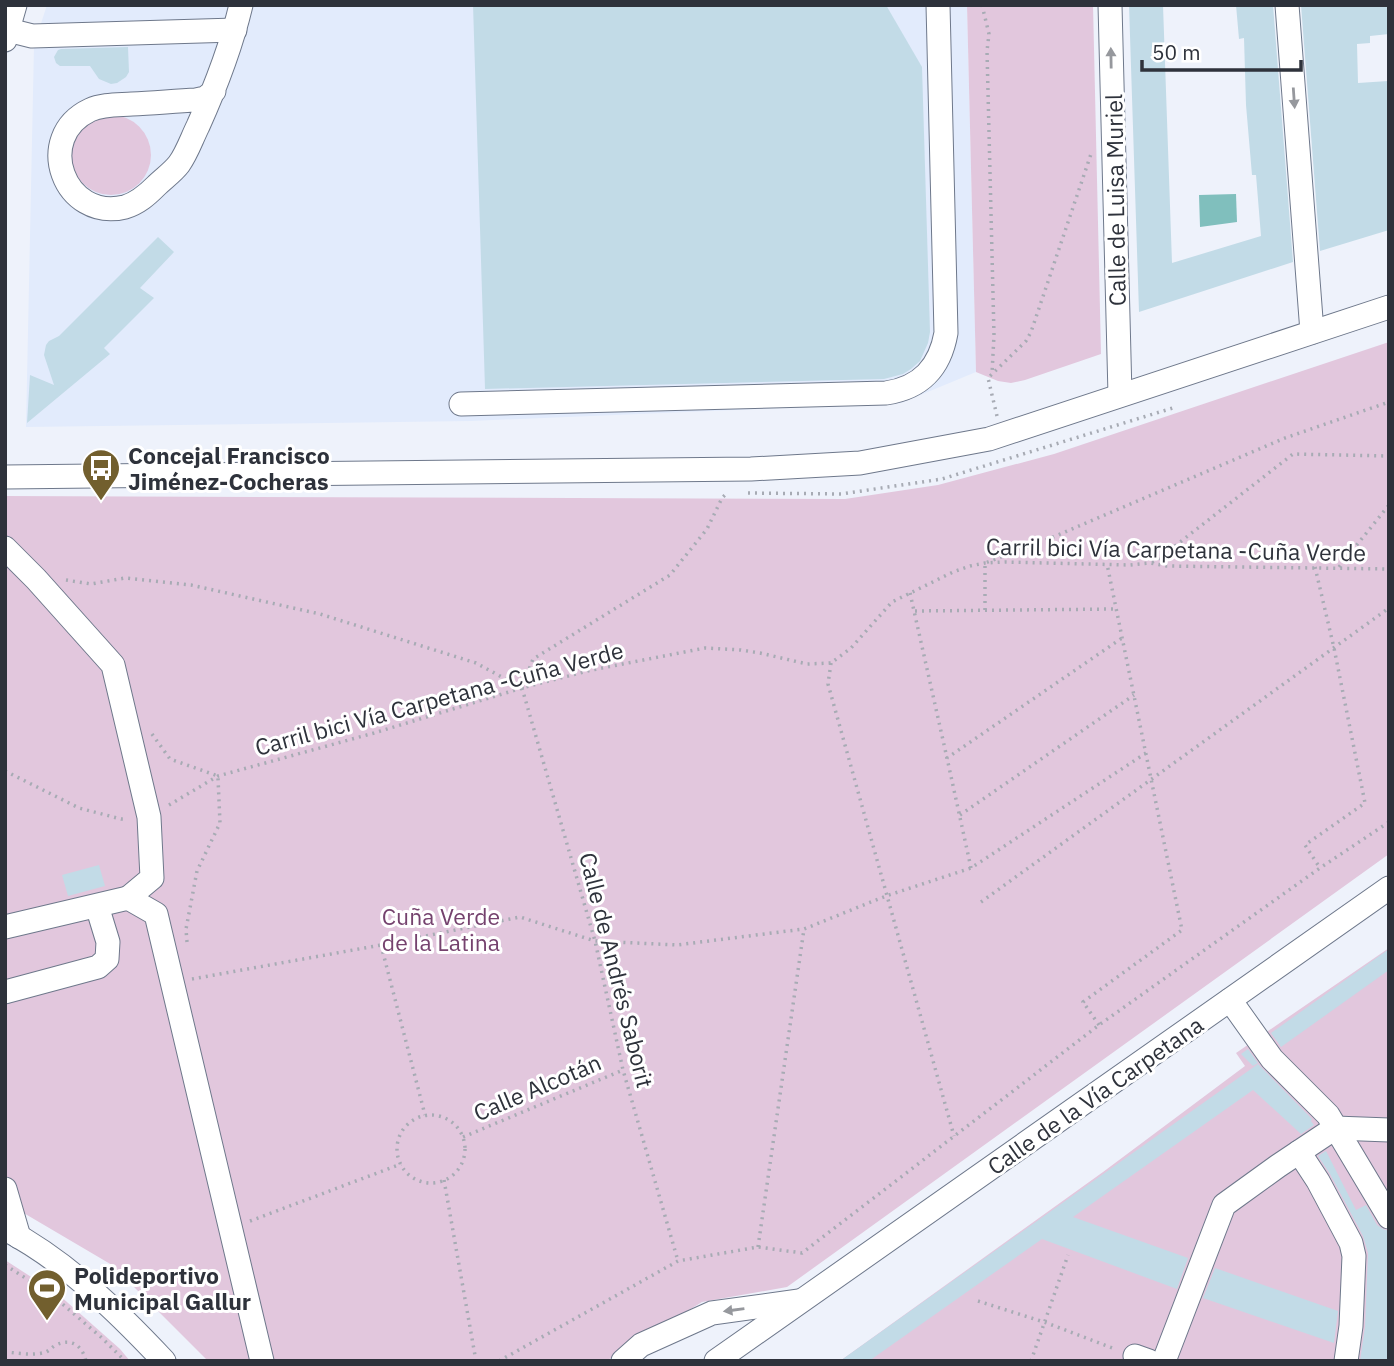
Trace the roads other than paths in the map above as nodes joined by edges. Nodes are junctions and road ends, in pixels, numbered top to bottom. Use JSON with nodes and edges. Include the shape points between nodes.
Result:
{"nodes":[{"id":1,"x":15,"y":5,"type":"edge"},
{"id":2,"x":241,"y":5,"type":"edge"},
{"id":3,"x":938,"y":5,"type":"edge"},
{"id":4,"x":1110,"y":5,"type":"edge"},
{"id":5,"x":1287,"y":5,"type":"edge"},
{"id":6,"x":235,"y":30,"type":"junction"},
{"id":7,"x":7,"y":35,"type":"edge"},
{"id":8,"x":214,"y":91,"type":"junction"},
{"id":9,"x":1389,"y":307,"type":"edge"},
{"id":10,"x":1312,"y":332,"type":"junction"},
{"id":11,"x":1120,"y":396,"type":"junction"},
{"id":12,"x":461,"y":404,"type":"dead end"},
{"id":13,"x":5,"y":477,"type":"edge"},
{"id":14,"x":5,"y":548,"type":"edge"},
{"id":15,"x":1389,"y":888,"type":"edge"},
{"id":16,"x":128,"y":898,"type":"junction"},
{"id":17,"x":97,"y":906,"type":"junction"},
{"id":18,"x":5,"y":928,"type":"edge"},
{"id":19,"x":5,"y":992,"type":"edge"},
{"id":20,"x":1230,"y":1000,"type":"junction"},
{"id":21,"x":1335,"y":1128,"type":"junction"},
{"id":22,"x":1389,"y":1130,"type":"edge"},
{"id":23,"x":1299,"y":1152,"type":"junction"},
{"id":24,"x":7,"y":1197,"type":"edge"},
{"id":25,"x":1389,"y":1217,"type":"edge"},
{"id":26,"x":12,"y":1233,"type":"edge"},
{"id":27,"x":802,"y":1301,"type":"junction"},
{"id":28,"x":750,"y":1350,"type":"edge"},
{"id":29,"x":164,"y":1361,"type":"edge"},
{"id":30,"x":262,"y":1361,"type":"edge"},
{"id":31,"x":623,"y":1361,"type":"edge"},
{"id":32,"x":716,"y":1361,"type":"edge"},
{"id":33,"x":1164,"y":1361,"type":"edge"},
{"id":34,"x":1346,"y":1361,"type":"edge"}],
"edges":[{"from":1,"to":7,"type":"street"},
{"from":2,"to":6,"type":"street"},
{"from":3,"to":12,"type":"street","via":[[946,333],[940,355],[919,381],[886,393]]},
{"from":11,"to":4,"type":"street","name":"Calle de Luisa Muriel","one_way":true},
{"from":5,"to":10,"type":"street","one_way":true},
{"from":6,"to":7,"type":"street"},
{"from":6,"to":8,"type":"street"},
{"from":8,"to":8,"type":"street","via":[[196,100],[101,107],[77,118],[60,149],[60,167],[67,184],[94,206],[112,209],[142,199],[178,164]]},
{"from":9,"to":10,"type":"street"},
{"from":10,"to":11,"type":"street"},
{"from":11,"to":13,"type":"street","via":[[989,439],[860,463],[751,469]]},
{"from":14,"to":16,"type":"street","via":[[113,665],[149,817],[152,878]]},
{"from":15,"to":20,"type":"street","name":"Calle de la Vía Carpetana"},
{"from":16,"to":17,"type":"street"},
{"from":16,"to":30,"type":"street","via":[[156,914]]},
{"from":17,"to":18,"type":"street"},
{"from":17,"to":19,"type":"street","via":[[108,942],[107,960],[98,967]]},
{"from":20,"to":21,"type":"street","via":[[1272,1059],[1328,1115]]},
{"from":20,"to":27,"type":"street","name":"Calle de la Vía Carpetana"},
{"from":21,"to":22,"type":"street"},
{"from":21,"to":23,"type":"street"},
{"from":21,"to":25,"type":"street"},
{"from":23,"to":33,"type":"street","via":[[1224,1205]]},
{"from":23,"to":34,"type":"street","via":[[1354,1256]]},
{"from":24,"to":26,"type":"street"},
{"from":26,"to":29,"type":"street","via":[[82,1281]]},
{"from":27,"to":28,"type":"street","name":"Calle de la Vía Carpetana"},
{"from":27,"to":31,"type":"street","name":"Calle de la Vía Carpetana","one_way":true,"via":[[712,1313],[641,1345]]},
{"from":28,"to":32,"type":"street","name":"Calle de la Vía Carpetana"}]}
